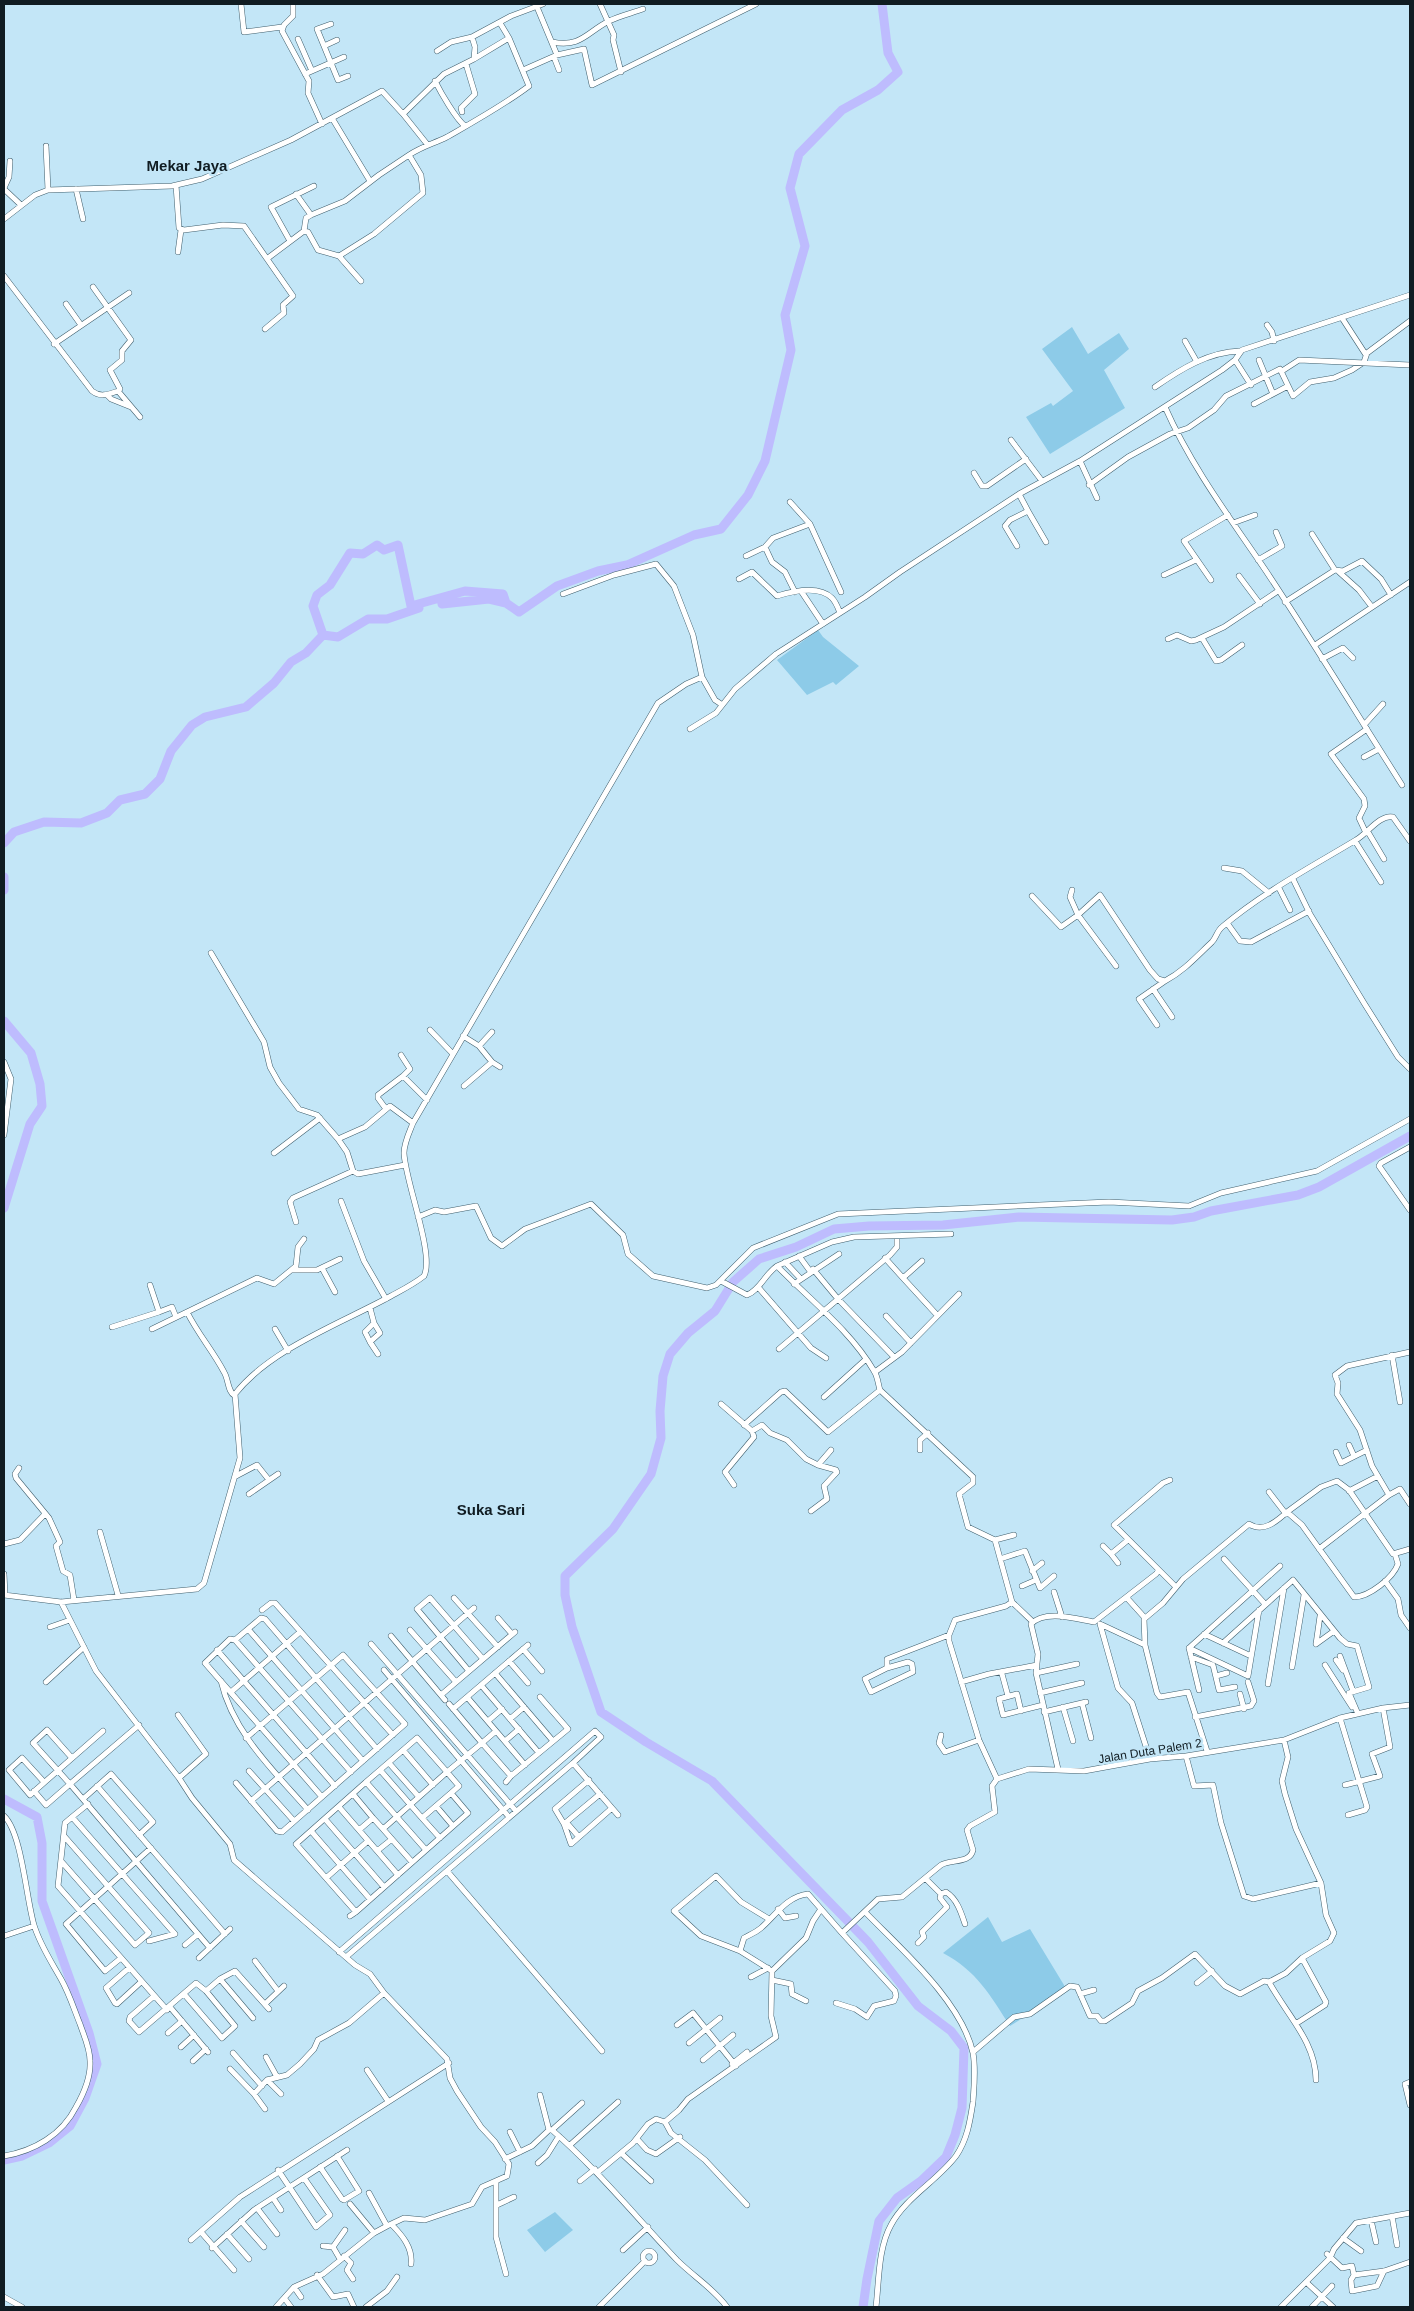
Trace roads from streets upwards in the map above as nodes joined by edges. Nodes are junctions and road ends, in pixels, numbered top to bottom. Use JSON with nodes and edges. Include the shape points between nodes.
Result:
{"nodes":[{"id":1,"x":241,"y":4,"type":"edge"},
{"id":2,"x":294,"y":4,"type":"edge"},
{"id":3,"x":543,"y":4,"type":"edge"},
{"id":4,"x":600,"y":4,"type":"edge"},
{"id":5,"x":756,"y":4,"type":"edge"},
{"id":6,"x":537,"y":7,"type":"junction"},
{"id":7,"x":643,"y":9,"type":"dead end"},
{"id":8,"x":608,"y":21,"type":"junction"},
{"id":9,"x":500,"y":23,"type":"junction"},
{"id":10,"x":331,"y":24,"type":"dead end"},
{"id":11,"x":282,"y":27,"type":"junction"},
{"id":12,"x":472,"y":37,"type":"junction"},
{"id":13,"x":509,"y":38,"type":"junction"},
{"id":14,"x":298,"y":39,"type":"dead end"},
{"id":15,"x":337,"y":40,"type":"dead end"},
{"id":16,"x":552,"y":42,"type":"junction"},
{"id":17,"x":324,"y":46,"type":"junction"},
{"id":18,"x":437,"y":51,"type":"dead end"},
{"id":19,"x":555,"y":56,"type":"junction"},
{"id":20,"x":344,"y":57,"type":"dead end"},
{"id":21,"x":474,"y":59,"type":"junction"},
{"id":22,"x":331,"y":63,"type":"junction"},
{"id":23,"x":466,"y":64,"type":"junction"},
{"id":24,"x":523,"y":70,"type":"junction"},
{"id":25,"x":559,"y":70,"type":"dead end"},
{"id":26,"x":312,"y":71,"type":"junction"},
{"id":27,"x":621,"y":72,"type":"junction"},
{"id":28,"x":305,"y":74,"type":"junction"},
{"id":29,"x":348,"y":76,"type":"dead end"},
{"id":30,"x":435,"y":81,"type":"junction"},
{"id":31,"x":462,"y":112,"type":"dead end"},
{"id":32,"x":403,"y":114,"type":"junction"},
{"id":33,"x":332,"y":118,"type":"junction"},
{"id":34,"x":322,"y":124,"type":"junction"},
{"id":35,"x":465,"y":126,"type":"junction"},
{"id":36,"x":427,"y":144,"type":"junction"},
{"id":37,"x":46,"y":146,"type":"dead end"},
{"id":38,"x":409,"y":156,"type":"junction"},
{"id":39,"x":10,"y":161,"type":"dead end"},
{"id":40,"x":370,"y":181,"type":"junction"},
{"id":41,"x":176,"y":185,"type":"junction"},
{"id":42,"x":314,"y":186,"type":"dead end"},
{"id":43,"x":4,"y":188,"type":"edge"},
{"id":44,"x":76,"y":189,"type":"junction"},
{"id":45,"x":48,"y":190,"type":"junction"},
{"id":46,"x":296,"y":194,"type":"junction"},
{"id":47,"x":21,"y":205,"type":"junction"},
{"id":48,"x":311,"y":215,"type":"junction"},
{"id":49,"x":4,"y":219,"type":"edge"},
{"id":50,"x":83,"y":219,"type":"dead end"},
{"id":51,"x":181,"y":230,"type":"junction"},
{"id":52,"x":304,"y":231,"type":"junction"},
{"id":53,"x":290,"y":241,"type":"junction"},
{"id":54,"x":178,"y":252,"type":"dead end"},
{"id":55,"x":339,"y":256,"type":"junction"},
{"id":56,"x":268,"y":258,"type":"junction"},
{"id":57,"x":4,"y":276,"type":"edge"},
{"id":58,"x":361,"y":281,"type":"dead end"},
{"id":59,"x":93,"y":287,"type":"dead end"},
{"id":60,"x":129,"y":293,"type":"dead end"},
{"id":61,"x":1410,"y":295,"type":"edge"},
{"id":62,"x":66,"y":304,"type":"dead end"},
{"id":63,"x":108,"y":306,"type":"junction"},
{"id":64,"x":1342,"y":318,"type":"junction"},
{"id":65,"x":1410,"y":321,"type":"edge"},
{"id":66,"x":81,"y":325,"type":"junction"},
{"id":67,"x":1267,"y":325,"type":"dead end"},
{"id":68,"x":265,"y":329,"type":"dead end"},
{"id":69,"x":1185,"y":340,"type":"dead end"},
{"id":70,"x":1274,"y":341,"type":"junction"},
{"id":71,"x":54,"y":344,"type":"junction"},
{"id":72,"x":1237,"y":356,"type":"junction"},
{"id":73,"x":1365,"y":359,"type":"junction"},
{"id":74,"x":1260,"y":360,"type":"dead end"},
{"id":75,"x":1197,"y":362,"type":"junction"},
{"id":76,"x":1410,"y":365,"type":"edge"},
{"id":77,"x":1282,"y":371,"type":"junction"},
{"id":78,"x":1265,"y":377,"type":"junction"},
{"id":79,"x":1251,"y":384,"type":"junction"},
{"id":80,"x":1288,"y":386,"type":"junction"},
{"id":81,"x":1155,"y":387,"type":"dead end"},
{"id":82,"x":118,"y":391,"type":"junction"},
{"id":83,"x":1273,"y":394,"type":"junction"},
{"id":84,"x":107,"y":395,"type":"junction"},
{"id":85,"x":1254,"y":404,"type":"dead end"},
{"id":86,"x":131,"y":407,"type":"junction"},
{"id":87,"x":1165,"y":407,"type":"junction"},
{"id":88,"x":140,"y":417,"type":"dead end"},
{"id":89,"x":1176,"y":432,"type":"junction"},
{"id":90,"x":1011,"y":440,"type":"dead end"},
{"id":91,"x":1027,"y":460,"type":"junction"},
{"id":92,"x":1080,"y":461,"type":"junction"},
{"id":93,"x":974,"y":473,"type":"dead end"},
{"id":94,"x":1042,"y":481,"type":"junction"},
{"id":95,"x":1090,"y":485,"type":"junction"},
{"id":96,"x":1019,"y":494,"type":"junction"},
{"id":97,"x":1097,"y":498,"type":"dead end"},
{"id":98,"x":790,"y":502,"type":"dead end"},
{"id":99,"x":1028,"y":511,"type":"junction"},
{"id":100,"x":1228,"y":515,"type":"junction"},
{"id":101,"x":1255,"y":515,"type":"dead end"},
{"id":102,"x":1233,"y":523,"type":"junction"},
{"id":103,"x":810,"y":524,"type":"junction"},
{"id":104,"x":1276,"y":532,"type":"dead end"},
{"id":105,"x":1312,"y":534,"type":"dead end"},
{"id":106,"x":1046,"y":542,"type":"dead end"},
{"id":107,"x":1016,"y":546,"type":"dead end"},
{"id":108,"x":765,"y":547,"type":"junction"},
{"id":109,"x":746,"y":556,"type":"dead end"},
{"id":110,"x":1196,"y":560,"type":"junction"},
{"id":111,"x":1258,"y":560,"type":"junction"},
{"id":112,"x":1337,"y":571,"type":"junction"},
{"id":113,"x":1164,"y":576,"type":"dead end"},
{"id":114,"x":1239,"y":576,"type":"dead end"},
{"id":115,"x":739,"y":580,"type":"dead end"},
{"id":116,"x":1212,"y":580,"type":"dead end"},
{"id":117,"x":1410,"y":582,"type":"edge"},
{"id":118,"x":838,"y":588,"type":"dead end"},
{"id":119,"x":801,"y":591,"type":"junction"},
{"id":120,"x":1278,"y":591,"type":"junction"},
{"id":121,"x":795,"y":592,"type":"junction"},
{"id":122,"x":564,"y":594,"type":"dead end"},
{"id":123,"x":1392,"y":595,"type":"junction"},
{"id":124,"x":1285,"y":602,"type":"junction"},
{"id":125,"x":1260,"y":604,"type":"junction"},
{"id":126,"x":1372,"y":608,"type":"junction"},
{"id":127,"x":840,"y":613,"type":"junction"},
{"id":128,"x":823,"y":624,"type":"junction"},
{"id":129,"x":1202,"y":638,"type":"junction"},
{"id":130,"x":1168,"y":639,"type":"dead end"},
{"id":131,"x":1242,"y":645,"type":"dead end"},
{"id":132,"x":1315,"y":645,"type":"junction"},
{"id":133,"x":1353,"y":658,"type":"dead end"},
{"id":134,"x":1322,"y":659,"type":"junction"},
{"id":135,"x":702,"y":677,"type":"junction"},
{"id":136,"x":721,"y":704,"type":"junction"},
{"id":137,"x":1383,"y":704,"type":"dead end"},
{"id":138,"x":1366,"y":727,"type":"junction"},
{"id":139,"x":690,"y":729,"type":"dead end"},
{"id":140,"x":1379,"y":749,"type":"junction"},
{"id":141,"x":1364,"y":757,"type":"dead end"},
{"id":142,"x":1402,"y":785,"type":"dead end"},
{"id":143,"x":1367,"y":833,"type":"junction"},
{"id":144,"x":1355,"y":841,"type":"junction"},
{"id":145,"x":1410,"y":841,"type":"edge"},
{"id":146,"x":1384,"y":859,"type":"dead end"},
{"id":147,"x":1224,"y":868,"type":"dead end"},
{"id":148,"x":1293,"y":879,"type":"junction"},
{"id":149,"x":1381,"y":882,"type":"dead end"},
{"id":150,"x":1278,"y":888,"type":"junction"},
{"id":151,"x":1072,"y":890,"type":"dead end"},
{"id":152,"x":1269,"y":894,"type":"junction"},
{"id":153,"x":1032,"y":896,"type":"dead end"},
{"id":154,"x":1290,"y":910,"type":"dead end"},
{"id":155,"x":1309,"y":911,"type":"junction"},
{"id":156,"x":1078,"y":915,"type":"junction"},
{"id":157,"x":1227,"y":924,"type":"junction"},
{"id":158,"x":211,"y":953,"type":"dead end"},
{"id":159,"x":1116,"y":966,"type":"dead end"},
{"id":160,"x":1165,"y":981,"type":"junction"},
{"id":161,"x":1153,"y":989,"type":"junction"},
{"id":162,"x":1172,"y":1017,"type":"dead end"},
{"id":163,"x":1157,"y":1025,"type":"dead end"},
{"id":164,"x":430,"y":1030,"type":"dead end"},
{"id":165,"x":492,"y":1032,"type":"dead end"},
{"id":166,"x":463,"y":1036,"type":"junction"},
{"id":167,"x":479,"y":1046,"type":"junction"},
{"id":168,"x":453,"y":1054,"type":"junction"},
{"id":169,"x":401,"y":1055,"type":"dead end"},
{"id":170,"x":4,"y":1062,"type":"edge"},
{"id":171,"x":492,"y":1062,"type":"junction"},
{"id":172,"x":500,"y":1066,"type":"dead end"},
{"id":173,"x":1410,"y":1069,"type":"edge"},
{"id":174,"x":402,"y":1076,"type":"junction"},
{"id":175,"x":464,"y":1086,"type":"dead end"},
{"id":176,"x":4,"y":1100,"type":"edge"},
{"id":177,"x":427,"y":1100,"type":"junction"},
{"id":178,"x":8,"y":1105,"type":"junction"},
{"id":179,"x":386,"y":1109,"type":"junction"},
{"id":180,"x":320,"y":1118,"type":"junction"},
{"id":181,"x":1410,"y":1119,"type":"edge"},
{"id":182,"x":413,"y":1124,"type":"junction"},
{"id":183,"x":5,"y":1128,"type":"edge"},
{"id":184,"x":4,"y":1135,"type":"edge"},
{"id":185,"x":338,"y":1139,"type":"junction"},
{"id":186,"x":1410,"y":1147,"type":"edge"},
{"id":187,"x":274,"y":1153,"type":"dead end"},
{"id":188,"x":405,"y":1165,"type":"junction"},
{"id":189,"x":353,"y":1171,"type":"junction"},
{"id":190,"x":341,"y":1201,"type":"dead end"},
{"id":191,"x":1410,"y":1210,"type":"edge"},
{"id":192,"x":418,"y":1217,"type":"junction"},
{"id":193,"x":296,"y":1222,"type":"dead end"},
{"id":194,"x":951,"y":1234,"type":"dead end"},
{"id":195,"x":897,"y":1236,"type":"junction"},
{"id":196,"x":304,"y":1240,"type":"dead end"},
{"id":197,"x":839,"y":1254,"type":"dead end"},
{"id":198,"x":799,"y":1256,"type":"junction"},
{"id":199,"x":886,"y":1258,"type":"junction"},
{"id":200,"x":340,"y":1259,"type":"dead end"},
{"id":201,"x":922,"y":1261,"type":"dead end"},
{"id":202,"x":784,"y":1262,"type":"junction"},
{"id":203,"x":777,"y":1266,"type":"junction"},
{"id":204,"x":322,"y":1268,"type":"junction"},
{"id":205,"x":293,"y":1270,"type":"junction"},
{"id":206,"x":811,"y":1270,"type":"junction"},
{"id":207,"x":800,"y":1278,"type":"junction"},
{"id":208,"x":903,"y":1278,"type":"junction"},
{"id":209,"x":723,"y":1282,"type":"junction"},
{"id":210,"x":150,"y":1284,"type":"dead end"},
{"id":211,"x":794,"y":1284,"type":"junction"},
{"id":212,"x":758,"y":1287,"type":"junction"},
{"id":213,"x":335,"y":1292,"type":"dead end"},
{"id":214,"x":959,"y":1294,"type":"dead end"},
{"id":215,"x":386,"y":1299,"type":"junction"},
{"id":216,"x":838,"y":1299,"type":"junction"},
{"id":217,"x":370,"y":1308,"type":"junction"},
{"id":218,"x":825,"y":1311,"type":"junction"},
{"id":219,"x":159,"y":1312,"type":"junction"},
{"id":220,"x":187,"y":1312,"type":"junction"},
{"id":221,"x":937,"y":1315,"type":"junction"},
{"id":222,"x":886,"y":1316,"type":"dead end"},
{"id":223,"x":176,"y":1317,"type":"junction"},
{"id":224,"x":374,"y":1323,"type":"junction"},
{"id":225,"x":112,"y":1327,"type":"dead end"},
{"id":226,"x":152,"y":1329,"type":"dead end"},
{"id":227,"x":275,"y":1329,"type":"dead end"},
{"id":228,"x":800,"y":1332,"type":"junction"},
{"id":229,"x":370,"y":1342,"type":"junction"},
{"id":230,"x":911,"y":1343,"type":"junction"},
{"id":231,"x":780,"y":1349,"type":"dead end"},
{"id":232,"x":288,"y":1351,"type":"junction"},
{"id":233,"x":1410,"y":1352,"type":"edge"},
{"id":234,"x":378,"y":1354,"type":"dead end"},
{"id":235,"x":1392,"y":1355,"type":"junction"},
{"id":236,"x":894,"y":1357,"type":"junction"},
{"id":237,"x":826,"y":1358,"type":"dead end"},
{"id":238,"x":865,"y":1360,"type":"junction"},
{"id":239,"x":875,"y":1372,"type":"junction"},
{"id":240,"x":880,"y":1390,"type":"junction"},
{"id":241,"x":234,"y":1396,"type":"junction"},
{"id":242,"x":824,"y":1397,"type":"dead end"},
{"id":243,"x":1400,"y":1402,"type":"dead end"},
{"id":244,"x":721,"y":1404,"type":"dead end"},
{"id":245,"x":744,"y":1425,"type":"junction"},
{"id":246,"x":752,"y":1431,"type":"junction"},
{"id":247,"x":928,"y":1433,"type":"junction"},
{"id":248,"x":1349,"y":1445,"type":"dead end"},
{"id":249,"x":831,"y":1450,"type":"dead end"},
{"id":250,"x":920,"y":1450,"type":"dead end"},
{"id":251,"x":1367,"y":1450,"type":"junction"},
{"id":252,"x":1336,"y":1452,"type":"dead end"},
{"id":253,"x":1354,"y":1456,"type":"junction"},
{"id":254,"x":818,"y":1465,"type":"junction"},
{"id":255,"x":19,"y":1468,"type":"dead end"},
{"id":256,"x":278,"y":1474,"type":"dead end"},
{"id":257,"x":236,"y":1476,"type":"junction"},
{"id":258,"x":1378,"y":1476,"type":"junction"},
{"id":259,"x":269,"y":1480,"type":"junction"},
{"id":260,"x":1170,"y":1480,"type":"dead end"},
{"id":261,"x":734,"y":1485,"type":"dead end"},
{"id":262,"x":1349,"y":1491,"type":"junction"},
{"id":263,"x":1269,"y":1492,"type":"dead end"},
{"id":264,"x":249,"y":1494,"type":"dead end"},
{"id":265,"x":1389,"y":1494,"type":"junction"},
{"id":266,"x":1410,"y":1504,"type":"edge"},
{"id":267,"x":812,"y":1511,"type":"dead end"},
{"id":268,"x":1287,"y":1513,"type":"junction"},
{"id":269,"x":45,"y":1514,"type":"junction"},
{"id":270,"x":1364,"y":1514,"type":"junction"},
{"id":271,"x":100,"y":1532,"type":"dead end"},
{"id":272,"x":1014,"y":1535,"type":"dead end"},
{"id":273,"x":995,"y":1540,"type":"junction"},
{"id":274,"x":1128,"y":1540,"type":"junction"},
{"id":275,"x":4,"y":1544,"type":"edge"},
{"id":276,"x":1103,"y":1546,"type":"dead end"},
{"id":277,"x":1319,"y":1549,"type":"junction"},
{"id":278,"x":1410,"y":1549,"type":"edge"},
{"id":279,"x":1033,"y":1551,"type":"dead end"},
{"id":280,"x":1111,"y":1554,"type":"junction"},
{"id":281,"x":1394,"y":1554,"type":"junction"},
{"id":282,"x":1026,"y":1556,"type":"junction"},
{"id":283,"x":1000,"y":1559,"type":"junction"},
{"id":284,"x":1224,"y":1559,"type":"dead end"},
{"id":285,"x":1042,"y":1563,"type":"dead end"},
{"id":286,"x":1118,"y":1563,"type":"dead end"},
{"id":287,"x":1280,"y":1566,"type":"dead end"},
{"id":288,"x":1159,"y":1570,"type":"junction"},
{"id":289,"x":1032,"y":1571,"type":"junction"},
{"id":290,"x":4,"y":1574,"type":"edge"},
{"id":291,"x":1054,"y":1576,"type":"dead end"},
{"id":292,"x":1036,"y":1580,"type":"junction"},
{"id":293,"x":1385,"y":1581,"type":"junction"},
{"id":294,"x":1022,"y":1586,"type":"dead end"},
{"id":295,"x":1175,"y":1586,"type":"junction"},
{"id":296,"x":1284,"y":1588,"type":"junction"},
{"id":297,"x":1253,"y":1590,"type":"junction"},
{"id":298,"x":1054,"y":1592,"type":"dead end"},
{"id":299,"x":5,"y":1595,"type":"edge"},
{"id":300,"x":118,"y":1595,"type":"junction"},
{"id":301,"x":1304,"y":1595,"type":"junction"},
{"id":302,"x":454,"y":1598,"type":"dead end"},
{"id":303,"x":1127,"y":1598,"type":"junction"},
{"id":304,"x":74,"y":1600,"type":"junction"},
{"id":305,"x":61,"y":1602,"type":"junction"},
{"id":306,"x":1012,"y":1602,"type":"junction"},
{"id":307,"x":1265,"y":1604,"type":"junction"},
{"id":308,"x":474,"y":1608,"type":"dead end"},
{"id":309,"x":1259,"y":1609,"type":"junction"},
{"id":310,"x":262,"y":1610,"type":"dead end"},
{"id":311,"x":468,"y":1613,"type":"junction"},
{"id":312,"x":1320,"y":1616,"type":"junction"},
{"id":313,"x":1062,"y":1617,"type":"junction"},
{"id":314,"x":498,"y":1618,"type":"dead end"},
{"id":315,"x":1145,"y":1618,"type":"junction"},
{"id":316,"x":70,"y":1620,"type":"junction"},
{"id":317,"x":1032,"y":1622,"type":"junction"},
{"id":318,"x":1099,"y":1622,"type":"junction"},
{"id":319,"x":454,"y":1625,"type":"junction"},
{"id":320,"x":50,"y":1627,"type":"dead end"},
{"id":321,"x":1410,"y":1628,"type":"edge"},
{"id":322,"x":248,"y":1629,"type":"junction"},
{"id":323,"x":410,"y":1630,"type":"dead end"},
{"id":324,"x":1334,"y":1631,"type":"junction"},
{"id":325,"x":300,"y":1632,"type":"junction"},
{"id":326,"x":1204,"y":1634,"type":"junction"},
{"id":327,"x":949,"y":1635,"type":"junction"},
{"id":328,"x":391,"y":1636,"type":"dead end"},
{"id":329,"x":440,"y":1637,"type":"junction"},
{"id":330,"x":235,"y":1640,"type":"junction"},
{"id":331,"x":1223,"y":1643,"type":"junction"},
{"id":332,"x":286,"y":1644,"type":"junction"},
{"id":333,"x":371,"y":1644,"type":"dead end"},
{"id":334,"x":1145,"y":1646,"type":"junction"},
{"id":335,"x":84,"y":1647,"type":"junction"},
{"id":336,"x":498,"y":1647,"type":"junction"},
{"id":337,"x":1189,"y":1648,"type":"junction"},
{"id":338,"x":426,"y":1649,"type":"junction"},
{"id":339,"x":218,"y":1650,"type":"junction"},
{"id":340,"x":272,"y":1656,"type":"junction"},
{"id":341,"x":1252,"y":1656,"type":"junction"},
{"id":342,"x":1191,"y":1657,"type":"junction"},
{"id":343,"x":1338,"y":1658,"type":"dead end"},
{"id":344,"x":483,"y":1659,"type":"junction"},
{"id":345,"x":413,"y":1661,"type":"junction"},
{"id":346,"x":509,"y":1661,"type":"junction"},
{"id":347,"x":1036,"y":1664,"type":"junction"},
{"id":348,"x":1077,"y":1664,"type":"dead end"},
{"id":349,"x":1326,"y":1664,"type":"dead end"},
{"id":350,"x":330,"y":1666,"type":"junction"},
{"id":351,"x":1292,"y":1667,"type":"dead end"},
{"id":352,"x":258,"y":1668,"type":"junction"},
{"id":353,"x":888,"y":1668,"type":"junction"},
{"id":354,"x":384,"y":1670,"type":"dead end"},
{"id":355,"x":469,"y":1671,"type":"junction"},
{"id":356,"x":542,"y":1671,"type":"dead end"},
{"id":357,"x":495,"y":1673,"type":"junction"},
{"id":358,"x":1036,"y":1673,"type":"junction"},
{"id":359,"x":397,"y":1674,"type":"junction"},
{"id":360,"x":1002,"y":1674,"type":"dead end"},
{"id":361,"x":1227,"y":1674,"type":"dead end"},
{"id":362,"x":1216,"y":1676,"type":"junction"},
{"id":363,"x":315,"y":1678,"type":"junction"},
{"id":364,"x":392,"y":1679,"type":"junction"},
{"id":365,"x":245,"y":1680,"type":"junction"},
{"id":366,"x":221,"y":1681,"type":"junction"},
{"id":367,"x":46,"y":1682,"type":"dead end"},
{"id":368,"x":456,"y":1682,"type":"junction"},
{"id":369,"x":528,"y":1682,"type":"dead end"},
{"id":370,"x":961,"y":1682,"type":"junction"},
{"id":371,"x":1248,"y":1682,"type":"dead end"},
{"id":372,"x":1082,"y":1683,"type":"dead end"},
{"id":373,"x":1268,"y":1684,"type":"dead end"},
{"id":374,"x":481,"y":1685,"type":"junction"},
{"id":375,"x":1236,"y":1687,"type":"dead end"},
{"id":376,"x":303,"y":1689,"type":"junction"},
{"id":377,"x":1199,"y":1690,"type":"dead end"},
{"id":378,"x":1353,"y":1691,"type":"junction"},
{"id":379,"x":231,"y":1692,"type":"junction"},
{"id":380,"x":377,"y":1692,"type":"junction"},
{"id":381,"x":1040,"y":1693,"type":"junction"},
{"id":382,"x":1240,"y":1694,"type":"dead end"},
{"id":383,"x":441,"y":1695,"type":"junction"},
{"id":384,"x":1008,"y":1696,"type":"junction"},
{"id":385,"x":467,"y":1697,"type":"junction"},
{"id":386,"x":540,"y":1697,"type":"dead end"},
{"id":387,"x":288,"y":1702,"type":"junction"},
{"id":388,"x":363,"y":1704,"type":"junction"},
{"id":389,"x":1043,"y":1705,"type":"junction"},
{"id":390,"x":1410,"y":1705,"type":"edge"},
{"id":391,"x":524,"y":1707,"type":"junction"},
{"id":392,"x":1063,"y":1707,"type":"junction"},
{"id":393,"x":1383,"y":1708,"type":"junction"},
{"id":394,"x":453,"y":1709,"type":"junction"},
{"id":395,"x":502,"y":1709,"type":"junction"},
{"id":396,"x":1244,"y":1709,"type":"junction"},
{"id":397,"x":1021,"y":1711,"type":"junction"},
{"id":398,"x":1044,"y":1712,"type":"junction"},
{"id":399,"x":274,"y":1714,"type":"junction"},
{"id":400,"x":1357,"y":1714,"type":"junction"},
{"id":401,"x":178,"y":1715,"type":"dead end"},
{"id":402,"x":348,"y":1716,"type":"junction"},
{"id":403,"x":1195,"y":1717,"type":"junction"},
{"id":404,"x":1340,"y":1718,"type":"junction"},
{"id":405,"x":510,"y":1719,"type":"junction"},
{"id":406,"x":488,"y":1721,"type":"junction"},
{"id":407,"x":139,"y":1725,"type":"junction"},
{"id":408,"x":260,"y":1726,"type":"junction"},
{"id":409,"x":335,"y":1728,"type":"junction"},
{"id":410,"x":519,"y":1729,"type":"junction"},
{"id":411,"x":103,"y":1731,"type":"dead end"},
{"id":412,"x":496,"y":1731,"type":"junction"},
{"id":413,"x":941,"y":1734,"type":"dead end"},
{"id":414,"x":393,"y":1735,"type":"junction"},
{"id":415,"x":246,"y":1738,"type":"junction"},
{"id":416,"x":1092,"y":1738,"type":"dead end"},
{"id":417,"x":321,"y":1740,"type":"junction"},
{"id":418,"x":979,"y":1740,"type":"junction"},
{"id":419,"x":1284,"y":1740,"type":"junction"},
{"id":420,"x":505,"y":1741,"type":"junction"},
{"id":421,"x":553,"y":1741,"type":"junction"},
{"id":422,"x":1073,"y":1741,"type":"dead end"},
{"id":423,"x":482,"y":1743,"type":"junction"},
{"id":424,"x":377,"y":1749,"type":"junction"},
{"id":425,"x":403,"y":1750,"type":"junction"},
{"id":426,"x":1207,"y":1751,"type":"junction"},
{"id":427,"x":307,"y":1752,"type":"junction"},
{"id":428,"x":539,"y":1753,"type":"junction"},
{"id":429,"x":468,"y":1756,"type":"junction"},
{"id":430,"x":1186,"y":1756,"type":"junction"},
{"id":431,"x":72,"y":1758,"type":"junction"},
{"id":432,"x":1150,"y":1759,"type":"junction"},
{"id":433,"x":461,"y":1760,"type":"junction"},
{"id":434,"x":364,"y":1761,"type":"junction"},
{"id":435,"x":389,"y":1763,"type":"junction"},
{"id":436,"x":573,"y":1763,"type":"junction"},
{"id":437,"x":294,"y":1764,"type":"junction"},
{"id":438,"x":525,"y":1764,"type":"junction"},
{"id":439,"x":1058,"y":1769,"type":"junction"},
{"id":440,"x":58,"y":1770,"type":"junction"},
{"id":441,"x":380,"y":1770,"type":"junction"},
{"id":442,"x":249,"y":1771,"type":"dead end"},
{"id":443,"x":350,"y":1772,"type":"junction"},
{"id":444,"x":447,"y":1772,"type":"junction"},
{"id":445,"x":279,"y":1776,"type":"junction"},
{"id":446,"x":512,"y":1776,"type":"junction"},
{"id":447,"x":179,"y":1778,"type":"junction"},
{"id":448,"x":997,"y":1779,"type":"junction"},
{"id":449,"x":589,"y":1780,"type":"junction"},
{"id":450,"x":44,"y":1782,"type":"junction"},
{"id":451,"x":236,"y":1782,"type":"dead end"},
{"id":452,"x":366,"y":1782,"type":"junction"},
{"id":453,"x":506,"y":1782,"type":"dead end"},
{"id":454,"x":1360,"y":1782,"type":"junction"},
{"id":455,"x":70,"y":1784,"type":"junction"},
{"id":456,"x":433,"y":1785,"type":"junction"},
{"id":457,"x":1345,"y":1785,"type":"dead end"},
{"id":458,"x":97,"y":1786,"type":"junction"},
{"id":459,"x":335,"y":1786,"type":"junction"},
{"id":460,"x":265,"y":1788,"type":"junction"},
{"id":461,"x":34,"y":1791,"type":"junction"},
{"id":462,"x":450,"y":1793,"type":"junction"},
{"id":463,"x":353,"y":1794,"type":"junction"},
{"id":464,"x":600,"y":1794,"type":"junction"},
{"id":465,"x":322,"y":1797,"type":"junction"},
{"id":466,"x":419,"y":1797,"type":"junction"},
{"id":467,"x":83,"y":1800,"type":"junction"},
{"id":468,"x":251,"y":1800,"type":"junction"},
{"id":469,"x":88,"y":1804,"type":"junction"},
{"id":470,"x":410,"y":1804,"type":"junction"},
{"id":471,"x":510,"y":1804,"type":"junction"},
{"id":472,"x":436,"y":1806,"type":"junction"},
{"id":473,"x":338,"y":1807,"type":"junction"},
{"id":474,"x":612,"y":1808,"type":"junction"},
{"id":475,"x":308,"y":1810,"type":"junction"},
{"id":476,"x":503,"y":1810,"type":"junction"},
{"id":477,"x":516,"y":1811,"type":"junction"},
{"id":478,"x":618,"y":1815,"type":"dead end"},
{"id":479,"x":1348,"y":1815,"type":"dead end"},
{"id":480,"x":4,"y":1816,"type":"edge"},
{"id":481,"x":72,"y":1817,"type":"junction"},
{"id":482,"x":397,"y":1817,"type":"junction"},
{"id":483,"x":509,"y":1817,"type":"junction"},
{"id":484,"x":373,"y":1818,"type":"junction"},
{"id":485,"x":422,"y":1818,"type":"junction"},
{"id":486,"x":325,"y":1819,"type":"junction"},
{"id":487,"x":294,"y":1822,"type":"junction"},
{"id":488,"x":565,"y":1823,"type":"junction"},
{"id":489,"x":454,"y":1826,"type":"junction"},
{"id":490,"x":383,"y":1828,"type":"junction"},
{"id":491,"x":359,"y":1830,"type":"junction"},
{"id":492,"x":311,"y":1832,"type":"junction"},
{"id":493,"x":139,"y":1834,"type":"junction"},
{"id":494,"x":64,"y":1836,"type":"junction"},
{"id":495,"x":578,"y":1837,"type":"junction"},
{"id":496,"x":392,"y":1838,"type":"junction"},
{"id":497,"x":440,"y":1838,"type":"junction"},
{"id":498,"x":368,"y":1841,"type":"junction"},
{"id":499,"x":151,"y":1848,"type":"junction"},
{"id":500,"x":426,"y":1850,"type":"junction"},
{"id":501,"x":377,"y":1851,"type":"junction"},
{"id":502,"x":354,"y":1853,"type":"junction"},
{"id":503,"x":61,"y":1861,"type":"junction"},
{"id":504,"x":136,"y":1861,"type":"junction"},
{"id":505,"x":412,"y":1862,"type":"junction"},
{"id":506,"x":340,"y":1865,"type":"junction"},
{"id":507,"x":437,"y":1867,"type":"junction"},
{"id":508,"x":445,"y":1872,"type":"junction"},
{"id":509,"x":122,"y":1874,"type":"junction"},
{"id":510,"x":398,"y":1875,"type":"junction"},
{"id":511,"x":326,"y":1878,"type":"junction"},
{"id":512,"x":926,"y":1879,"type":"junction"},
{"id":513,"x":1321,"y":1883,"type":"junction"},
{"id":514,"x":108,"y":1886,"type":"junction"},
{"id":515,"x":384,"y":1887,"type":"junction"},
{"id":516,"x":941,"y":1894,"type":"junction"},
{"id":517,"x":94,"y":1898,"type":"junction"},
{"id":518,"x":370,"y":1899,"type":"junction"},
{"id":519,"x":778,"y":1909,"type":"junction"},
{"id":520,"x":821,"y":1909,"type":"junction"},
{"id":521,"x":79,"y":1911,"type":"junction"},
{"id":522,"x":356,"y":1912,"type":"junction"},
{"id":523,"x":866,"y":1913,"type":"junction"},
{"id":524,"x":350,"y":1916,"type":"dead end"},
{"id":525,"x":796,"y":1916,"type":"dead end"},
{"id":526,"x":769,"y":1918,"type":"junction"},
{"id":527,"x":965,"y":1924,"type":"dead end"},
{"id":528,"x":34,"y":1926,"type":"junction"},
{"id":529,"x":230,"y":1929,"type":"dead end"},
{"id":530,"x":844,"y":1931,"type":"junction"},
{"id":531,"x":198,"y":1934,"type":"junction"},
{"id":532,"x":226,"y":1934,"type":"junction"},
{"id":533,"x":4,"y":1936,"type":"edge"},
{"id":534,"x":149,"y":1941,"type":"dead end"},
{"id":535,"x":918,"y":1943,"type":"dead end"},
{"id":536,"x":185,"y":1945,"type":"dead end"},
{"id":537,"x":210,"y":1948,"type":"junction"},
{"id":538,"x":740,"y":1950,"type":"junction"},
{"id":539,"x":339,"y":1952,"type":"junction"},
{"id":540,"x":346,"y":1957,"type":"junction"},
{"id":541,"x":121,"y":1958,"type":"junction"},
{"id":542,"x":198,"y":1958,"type":"dead end"},
{"id":543,"x":1302,"y":1958,"type":"junction"},
{"id":544,"x":255,"y":1961,"type":"dead end"},
{"id":545,"x":129,"y":1968,"type":"junction"},
{"id":546,"x":770,"y":1969,"type":"junction"},
{"id":547,"x":1212,"y":1972,"type":"junction"},
{"id":548,"x":751,"y":1977,"type":"dead end"},
{"id":549,"x":220,"y":1979,"type":"junction"},
{"id":550,"x":772,"y":1980,"type":"junction"},
{"id":551,"x":142,"y":1982,"type":"junction"},
{"id":552,"x":1270,"y":1982,"type":"junction"},
{"id":553,"x":1196,"y":1984,"type":"dead end"},
{"id":554,"x":284,"y":1986,"type":"dead end"},
{"id":555,"x":1094,"y":1990,"type":"dead end"},
{"id":556,"x":206,"y":1991,"type":"junction"},
{"id":557,"x":278,"y":1991,"type":"junction"},
{"id":558,"x":384,"y":1993,"type":"junction"},
{"id":559,"x":184,"y":1994,"type":"junction"},
{"id":560,"x":1080,"y":1994,"type":"junction"},
{"id":561,"x":154,"y":1996,"type":"junction"},
{"id":562,"x":806,"y":2001,"type":"dead end"},
{"id":563,"x":836,"y":2003,"type":"dead end"},
{"id":564,"x":264,"y":2004,"type":"junction"},
{"id":565,"x":168,"y":2008,"type":"junction"},
{"id":566,"x":269,"y":2009,"type":"dead end"},
{"id":567,"x":253,"y":2018,"type":"dead end"},
{"id":568,"x":720,"y":2018,"type":"dead end"},
{"id":569,"x":182,"y":2021,"type":"junction"},
{"id":570,"x":1297,"y":2023,"type":"junction"},
{"id":571,"x":677,"y":2025,"type":"dead end"},
{"id":572,"x":706,"y":2029,"type":"junction"},
{"id":573,"x":168,"y":2032,"type":"dead end"},
{"id":574,"x":194,"y":2035,"type":"junction"},
{"id":575,"x":733,"y":2035,"type":"dead end"},
{"id":576,"x":689,"y":2043,"type":"dead end"},
{"id":577,"x":720,"y":2046,"type":"junction"},
{"id":578,"x":181,"y":2047,"type":"dead end"},
{"id":579,"x":602,"y":2051,"type":"dead end"},
{"id":580,"x":747,"y":2052,"type":"dead end"},
{"id":581,"x":973,"y":2052,"type":"junction"},
{"id":582,"x":233,"y":2053,"type":"dead end"},
{"id":583,"x":266,"y":2057,"type":"dead end"},
{"id":584,"x":703,"y":2060,"type":"dead end"},
{"id":585,"x":193,"y":2061,"type":"dead end"},
{"id":586,"x":449,"y":2064,"type":"junction"},
{"id":587,"x":734,"y":2064,"type":"junction"},
{"id":588,"x":230,"y":2069,"type":"dead end"},
{"id":589,"x":367,"y":2070,"type":"dead end"},
{"id":590,"x":277,"y":2077,"type":"junction"},
{"id":591,"x":716,"y":2077,"type":"dead end"},
{"id":592,"x":267,"y":2080,"type":"junction"},
{"id":593,"x":1316,"y":2080,"type":"dead end"},
{"id":594,"x":1410,"y":2082,"type":"edge"},
{"id":595,"x":262,"y":2086,"type":"junction"},
{"id":596,"x":254,"y":2094,"type":"junction"},
{"id":597,"x":281,"y":2094,"type":"dead end"},
{"id":598,"x":540,"y":2095,"type":"dead end"},
{"id":599,"x":388,"y":2100,"type":"junction"},
{"id":600,"x":618,"y":2102,"type":"dead end"},
{"id":601,"x":582,"y":2103,"type":"dead end"},
{"id":602,"x":1410,"y":2105,"type":"edge"},
{"id":603,"x":265,"y":2109,"type":"dead end"},
{"id":604,"x":665,"y":2122,"type":"junction"},
{"id":605,"x":550,"y":2130,"type":"junction"},
{"id":606,"x":510,"y":2132,"type":"dead end"},
{"id":607,"x":560,"y":2136,"type":"junction"},
{"id":608,"x":680,"y":2137,"type":"junction"},
{"id":609,"x":637,"y":2139,"type":"junction"},
{"id":610,"x":570,"y":2145,"type":"junction"},
{"id":611,"x":347,"y":2150,"type":"dead end"},
{"id":612,"x":520,"y":2152,"type":"junction"},
{"id":613,"x":621,"y":2154,"type":"junction"},
{"id":614,"x":4,"y":2156,"type":"edge"},
{"id":615,"x":337,"y":2156,"type":"junction"},
{"id":616,"x":505,"y":2159,"type":"junction"},
{"id":617,"x":538,"y":2163,"type":"dead end"},
{"id":618,"x":320,"y":2167,"type":"junction"},
{"id":619,"x":278,"y":2171,"type":"junction"},
{"id":620,"x":596,"y":2171,"type":"junction"},
{"id":621,"x":304,"y":2178,"type":"junction"},
{"id":622,"x":651,"y":2181,"type":"dead end"},
{"id":623,"x":496,"y":2182,"type":"junction"},
{"id":624,"x":580,"y":2182,"type":"dead end"},
{"id":625,"x":289,"y":2188,"type":"junction"},
{"id":626,"x":369,"y":2193,"type":"dead end"},
{"id":627,"x":514,"y":2197,"type":"dead end"},
{"id":628,"x":274,"y":2198,"type":"junction"},
{"id":629,"x":350,"y":2204,"type":"dead end"},
{"id":630,"x":497,"y":2205,"type":"junction"},
{"id":631,"x":747,"y":2205,"type":"dead end"},
{"id":632,"x":257,"y":2208,"type":"junction"},
{"id":633,"x":281,"y":2210,"type":"dead end"},
{"id":634,"x":1410,"y":2213,"type":"edge"},
{"id":635,"x":1392,"y":2216,"type":"junction"},
{"id":636,"x":1371,"y":2220,"type":"junction"},
{"id":637,"x":241,"y":2221,"type":"junction"},
{"id":638,"x":390,"y":2225,"type":"junction"},
{"id":639,"x":648,"y":2227,"type":"junction"},
{"id":640,"x":344,"y":2230,"type":"dead end"},
{"id":641,"x":201,"y":2232,"type":"junction"},
{"id":642,"x":374,"y":2233,"type":"junction"},
{"id":643,"x":227,"y":2234,"type":"junction"},
{"id":644,"x":277,"y":2234,"type":"dead end"},
{"id":645,"x":1343,"y":2238,"type":"junction"},
{"id":646,"x":191,"y":2240,"type":"dead end"},
{"id":647,"x":1376,"y":2242,"type":"dead end"},
{"id":648,"x":662,"y":2243,"type":"junction"},
{"id":649,"x":1397,"y":2245,"type":"dead end"},
{"id":650,"x":323,"y":2246,"type":"dead end"},
{"id":651,"x":213,"y":2247,"type":"junction"},
{"id":652,"x":264,"y":2247,"type":"dead end"},
{"id":653,"x":333,"y":2248,"type":"junction"},
{"id":654,"x":623,"y":2250,"type":"dead end"},
{"id":655,"x":1361,"y":2251,"type":"dead end"},
{"id":656,"x":1329,"y":2256,"type":"junction"},
{"id":657,"x":342,"y":2257,"type":"junction"},
{"id":658,"x":249,"y":2259,"type":"dead end"},
{"id":659,"x":1410,"y":2262,"type":"edge"},
{"id":660,"x":410,"y":2264,"type":"dead end"},
{"id":661,"x":234,"y":2270,"type":"dead end"},
{"id":662,"x":1384,"y":2271,"type":"junction"},
{"id":663,"x":506,"y":2274,"type":"dead end"},
{"id":664,"x":317,"y":2275,"type":"junction"},
{"id":665,"x":1354,"y":2275,"type":"junction"},
{"id":666,"x":397,"y":2277,"type":"dead end"},
{"id":667,"x":353,"y":2279,"type":"dead end"},
{"id":668,"x":1306,"y":2282,"type":"junction"},
{"id":669,"x":1332,"y":2286,"type":"dead end"},
{"id":670,"x":294,"y":2288,"type":"junction"},
{"id":671,"x":301,"y":2296,"type":"dead end"},
{"id":672,"x":4,"y":2297,"type":"edge"},
{"id":673,"x":1322,"y":2297,"type":"junction"},
{"id":674,"x":285,"y":2300,"type":"junction"},
{"id":675,"x":22,"y":2307,"type":"edge"},
{"id":676,"x":276,"y":2307,"type":"edge"},
{"id":677,"x":291,"y":2307,"type":"edge"},
{"id":678,"x":354,"y":2307,"type":"edge"},
{"id":679,"x":366,"y":2307,"type":"edge"},
{"id":680,"x":599,"y":2307,"type":"edge"},
{"id":681,"x":727,"y":2307,"type":"edge"},
{"id":682,"x":876,"y":2307,"type":"edge"},
{"id":683,"x":1281,"y":2307,"type":"edge"},
{"id":684,"x":1312,"y":2307,"type":"edge"},
{"id":685,"x":1332,"y":2307,"type":"edge"}],
"edges":[{"from":1,"to":11,"type":"street","via":[[244,32]]},
{"from":2,"to":11,"type":"street","via":[[293,16]]},
{"from":3,"to":6,"type":"street"},
{"from":4,"to":8,"type":"street"},
{"from":5,"to":27,"type":"street"},
{"from":6,"to":9,"type":"street"},
{"from":6,"to":16,"type":"street"},
{"from":7,"to":8,"type":"street"},
{"from":8,"to":16,"type":"street","via":[[584,39],[565,45]]},
{"from":8,"to":27,"type":"street"},
{"from":9,"to":12,"type":"street"},
{"from":9,"to":13,"type":"street"},
{"from":10,"to":17,"type":"street","via":[[317,29]]},
{"from":11,"to":28,"type":"street","via":[[284,39]]},
{"from":12,"to":18,"type":"street","via":[[458,39]]},
{"from":12,"to":21,"type":"street"},
{"from":13,"to":21,"type":"street"},
{"from":13,"to":24,"type":"street"},
{"from":14,"to":26,"type":"street"},
{"from":15,"to":17,"type":"street"},
{"from":16,"to":19,"type":"street"},
{"from":17,"to":22,"type":"street"},
{"from":19,"to":24,"type":"street"},
{"from":19,"to":25,"type":"street"},
{"from":19,"to":27,"type":"street","via":[[584,49],[592,85]]},
{"from":20,"to":22,"type":"street"},
{"from":21,"to":23,"type":"street"},
{"from":22,"to":26,"type":"street"},
{"from":22,"to":29,"type":"street","via":[[338,80]]},
{"from":23,"to":30,"type":"street"},
{"from":23,"to":31,"type":"street","via":[[475,94],[461,108]]},
{"from":24,"to":35,"type":"street","via":[[528,87]]},
{"from":26,"to":28,"type":"street"},
{"from":28,"to":34,"type":"street","via":[[310,84],[308,93]]},
{"from":30,"to":32,"type":"street"},
{"from":30,"to":35,"type":"street","via":[[442,97]]},
{"from":32,"to":33,"type":"street","via":[[382,91]]},
{"from":32,"to":36,"type":"street"},
{"from":33,"to":34,"type":"street"},
{"from":33,"to":40,"type":"street"},
{"from":34,"to":41,"type":"street","via":[[214,175]]},
{"from":35,"to":36,"type":"street"},
{"from":36,"to":38,"type":"street"},
{"from":37,"to":45,"type":"street"},
{"from":38,"to":40,"type":"street"},
{"from":38,"to":55,"type":"street","via":[[423,181],[421,194],[374,234]]},
{"from":39,"to":43,"type":"street","via":[[8,182]]},
{"from":40,"to":48,"type":"street","via":[[346,201]]},
{"from":41,"to":44,"type":"street"},
{"from":41,"to":51,"type":"street"},
{"from":42,"to":46,"type":"street"},
{"from":43,"to":47,"type":"street"},
{"from":44,"to":45,"type":"street"},
{"from":44,"to":50,"type":"street"},
{"from":45,"to":47,"type":"street"},
{"from":46,"to":48,"type":"street"},
{"from":46,"to":53,"type":"street","via":[[271,207]]},
{"from":47,"to":49,"type":"street"},
{"from":48,"to":52,"type":"street"},
{"from":51,"to":54,"type":"street"},
{"from":51,"to":56,"type":"street","via":[[242,224]]},
{"from":52,"to":53,"type":"street"},
{"from":52,"to":55,"type":"street","via":[[308,232],[318,250]]},
{"from":53,"to":56,"type":"street"},
{"from":55,"to":58,"type":"street"},
{"from":56,"to":68,"type":"street","via":[[293,296],[283,305],[284,313]]},
{"from":57,"to":71,"type":"street"},
{"from":59,"to":63,"type":"street"},
{"from":60,"to":63,"type":"street"},
{"from":61,"to":64,"type":"street"},
{"from":62,"to":66,"type":"street"},
{"from":63,"to":66,"type":"street"},
{"from":63,"to":82,"type":"street","via":[[131,340],[122,350],[122,360],[110,370],[120,389]]},
{"from":64,"to":70,"type":"street"},
{"from":64,"to":73,"type":"street"},
{"from":65,"to":73,"type":"street","via":[[1377,344]]},
{"from":66,"to":71,"type":"street"},
{"from":67,"to":70,"type":"street"},
{"from":69,"to":75,"type":"street"},
{"from":70,"to":72,"type":"street"},
{"from":71,"to":84,"type":"street","via":[[92,391]]},
{"from":72,"to":75,"type":"street","via":[[1222,353]]},
{"from":72,"to":79,"type":"street"},
{"from":72,"to":87,"type":"street"},
{"from":73,"to":76,"type":"street"},
{"from":73,"to":77,"type":"street","via":[[1299,360]]},
{"from":73,"to":80,"type":"street","via":[[1344,375],[1310,382],[1294,396]]},
{"from":74,"to":78,"type":"street"},
{"from":75,"to":81,"type":"street"},
{"from":77,"to":78,"type":"street","via":[[1280,369]]},
{"from":77,"to":80,"type":"street"},
{"from":78,"to":79,"type":"street"},
{"from":78,"to":83,"type":"street"},
{"from":79,"to":89,"type":"street","via":[[1223,398],[1214,410],[1188,428]]},
{"from":80,"to":83,"type":"street"},
{"from":82,"to":84,"type":"street"},
{"from":82,"to":86,"type":"street"},
{"from":83,"to":85,"type":"street"},
{"from":84,"to":86,"type":"street"},
{"from":86,"to":88,"type":"street"},
{"from":87,"to":89,"type":"street"},
{"from":87,"to":92,"type":"street"},
{"from":89,"to":95,"type":"street","via":[[1128,457]]},
{"from":89,"to":100,"type":"street"},
{"from":90,"to":91,"type":"street"},
{"from":91,"to":93,"type":"street","via":[[987,486],[982,486]]},
{"from":91,"to":94,"type":"street"},
{"from":92,"to":94,"type":"street"},
{"from":92,"to":95,"type":"street"},
{"from":94,"to":96,"type":"street"},
{"from":95,"to":97,"type":"street"},
{"from":96,"to":99,"type":"street"},
{"from":96,"to":127,"type":"street"},
{"from":98,"to":103,"type":"street"},
{"from":99,"to":106,"type":"street"},
{"from":99,"to":107,"type":"street","via":[[1006,524]]},
{"from":100,"to":102,"type":"street"},
{"from":100,"to":110,"type":"street","via":[[1184,541]]},
{"from":101,"to":102,"type":"street"},
{"from":102,"to":111,"type":"street"},
{"from":103,"to":108,"type":"street","via":[[773,538]]},
{"from":103,"to":118,"type":"street"},
{"from":104,"to":111,"type":"street","via":[[1282,546]]},
{"from":105,"to":112,"type":"street"},
{"from":108,"to":109,"type":"street"},
{"from":108,"to":121,"type":"street","via":[[772,562],[785,572]]},
{"from":110,"to":113,"type":"street"},
{"from":110,"to":116,"type":"street"},
{"from":111,"to":120,"type":"street"},
{"from":112,"to":123,"type":"street","via":[[1361,561],[1381,579]]},
{"from":112,"to":124,"type":"street"},
{"from":112,"to":126,"type":"street","via":[[1359,590]]},
{"from":114,"to":125,"type":"street"},
{"from":115,"to":121,"type":"street","via":[[752,572],[777,596]]},
{"from":117,"to":123,"type":"street"},
{"from":119,"to":121,"type":"street"},
{"from":119,"to":127,"type":"street","via":[[828,595]]},
{"from":119,"to":128,"type":"street"},
{"from":120,"to":124,"type":"street"},
{"from":120,"to":125,"type":"street"},
{"from":122,"to":135,"type":"street","via":[[614,574],[656,564],[670,578],[686,615]]},
{"from":123,"to":126,"type":"street"},
{"from":124,"to":132,"type":"street"},
{"from":125,"to":129,"type":"street"},
{"from":126,"to":132,"type":"street"},
{"from":127,"to":128,"type":"street"},
{"from":128,"to":136,"type":"street","via":[[776,654]]},
{"from":129,"to":130,"type":"street","via":[[1191,641],[1177,635]]},
{"from":129,"to":131,"type":"street","via":[[1218,661]]},
{"from":132,"to":134,"type":"street"},
{"from":133,"to":134,"type":"street","via":[[1343,648]]},
{"from":134,"to":138,"type":"street"},
{"from":135,"to":136,"type":"street"},
{"from":135,"to":166,"type":"street","via":[[658,703]]},
{"from":136,"to":139,"type":"street","via":[[716,713]]},
{"from":137,"to":138,"type":"street"},
{"from":138,"to":140,"type":"street"},
{"from":138,"to":143,"type":"street","via":[[1331,754],[1365,803],[1359,818]]},
{"from":140,"to":141,"type":"street"},
{"from":140,"to":142,"type":"street"},
{"from":143,"to":144,"type":"street"},
{"from":143,"to":145,"type":"street","via":[[1382,819],[1391,816]]},
{"from":143,"to":146,"type":"street"},
{"from":144,"to":148,"type":"street"},
{"from":144,"to":149,"type":"street"},
{"from":147,"to":152,"type":"street","via":[[1242,871]]},
{"from":148,"to":150,"type":"street"},
{"from":148,"to":155,"type":"street"},
{"from":150,"to":152,"type":"street"},
{"from":150,"to":154,"type":"street"},
{"from":151,"to":156,"type":"street","via":[[1070,897]]},
{"from":152,"to":157,"type":"street"},
{"from":153,"to":156,"type":"street","via":[[1058,926]]},
{"from":155,"to":157,"type":"street","via":[[1251,942],[1240,941]]},
{"from":155,"to":173,"type":"street","via":[[1381,1031]]},
{"from":156,"to":159,"type":"street"},
{"from":156,"to":160,"type":"street","via":[[1100,895],[1150,970],[1158,979]]},
{"from":157,"to":160,"type":"street","via":[[1197,958]]},
{"from":158,"to":180,"type":"street","via":[[260,1034],[270,1067],[283,1088],[299,1109]]},
{"from":160,"to":161,"type":"street"},
{"from":161,"to":162,"type":"street"},
{"from":161,"to":163,"type":"street","via":[[1139,998]]},
{"from":164,"to":168,"type":"street"},
{"from":165,"to":167,"type":"street"},
{"from":166,"to":167,"type":"street"},
{"from":166,"to":168,"type":"street"},
{"from":167,"to":171,"type":"street"},
{"from":168,"to":177,"type":"street"},
{"from":169,"to":174,"type":"street","via":[[410,1066],[410,1071]]},
{"from":170,"to":178,"type":"street","via":[[11,1079]]},
{"from":171,"to":172,"type":"street"},
{"from":171,"to":175,"type":"street"},
{"from":174,"to":177,"type":"street"},
{"from":174,"to":179,"type":"street","via":[[378,1095]]},
{"from":176,"to":178,"type":"street"},
{"from":177,"to":182,"type":"street"},
{"from":178,"to":183,"type":"street"},
{"from":179,"to":182,"type":"street","via":[[392,1106]]},
{"from":179,"to":185,"type":"street","via":[[365,1127]]},
{"from":180,"to":185,"type":"street"},
{"from":180,"to":187,"type":"street"},
{"from":181,"to":209,"type":"street","via":[[1317,1171],[1221,1193],[1189,1206],[1109,1202],[838,1214],[753,1248],[739,1260]]},
{"from":182,"to":188,"type":"street","via":[[405,1143]]},
{"from":183,"to":184,"type":"street"},
{"from":185,"to":189,"type":"street","via":[[347,1152]]},
{"from":186,"to":191,"type":"street","via":[[1379,1166]]},
{"from":188,"to":189,"type":"street","via":[[358,1174]]},
{"from":188,"to":192,"type":"street"},
{"from":189,"to":193,"type":"street","via":[[291,1200]]},
{"from":190,"to":215,"type":"street","via":[[369,1272]]},
{"from":192,"to":209,"type":"street","via":[[435,1210],[444,1212],[476,1206],[490,1238],[502,1246],[528,1227],[591,1204],[622,1236],[628,1254],[653,1276],[701,1288]]},
{"from":192,"to":215,"type":"street","via":[[424,1237],[426,1273],[420,1280]]},
{"from":194,"to":195,"type":"street"},
{"from":195,"to":198,"type":"street","via":[[847,1238]]},
{"from":195,"to":199,"type":"street","via":[[897,1247]]},
{"from":196,"to":205,"type":"street","via":[[298,1247]]},
{"from":197,"to":206,"type":"street"},
{"from":198,"to":202,"type":"street"},
{"from":198,"to":206,"type":"street"},
{"from":199,"to":208,"type":"street"},
{"from":199,"to":216,"type":"street"},
{"from":200,"to":204,"type":"street"},
{"from":201,"to":208,"type":"street"},
{"from":202,"to":203,"type":"street"},
{"from":202,"to":207,"type":"street"},
{"from":203,"to":211,"type":"street"},
{"from":203,"to":212,"type":"street"},
{"from":204,"to":205,"type":"street"},
{"from":204,"to":213,"type":"street"},
{"from":205,"to":220,"type":"street","via":[[273,1284],[257,1278]]},
{"from":206,"to":207,"type":"street"},
{"from":206,"to":216,"type":"street"},
{"from":207,"to":211,"type":"street"},
{"from":208,"to":221,"type":"street"},
{"from":209,"to":212,"type":"street","via":[[740,1294],[747,1295]]},
{"from":210,"to":219,"type":"street"},
{"from":211,"to":218,"type":"street"},
{"from":212,"to":228,"type":"street"},
{"from":214,"to":221,"type":"street"},
{"from":215,"to":217,"type":"street"},
{"from":216,"to":218,"type":"street"},
{"from":216,"to":236,"type":"street"},
{"from":217,"to":224,"type":"street"},
{"from":217,"to":232,"type":"street"},
{"from":218,"to":228,"type":"street"},
{"from":218,"to":238,"type":"street"},
{"from":219,"to":223,"type":"street","via":[[172,1307]]},
{"from":219,"to":225,"type":"street"},
{"from":220,"to":223,"type":"street"},
{"from":220,"to":241,"type":"street","via":[[224,1371]]},
{"from":221,"to":230,"type":"street"},
{"from":222,"to":230,"type":"street"},
{"from":223,"to":226,"type":"street"},
{"from":224,"to":229,"type":"street","via":[[365,1332]]},
{"from":224,"to":229,"type":"street","via":[[380,1333]]},
{"from":227,"to":232,"type":"street"},
{"from":228,"to":231,"type":"street"},
{"from":228,"to":237,"type":"street","via":[[812,1348]]},
{"from":229,"to":234,"type":"street"},
{"from":230,"to":236,"type":"street"},
{"from":232,"to":241,"type":"street","via":[[254,1376]]},
{"from":233,"to":235,"type":"street"},
{"from":235,"to":243,"type":"street"},
{"from":235,"to":251,"type":"street","via":[[1346,1366],[1335,1375],[1337,1394],[1360,1430]]},
{"from":236,"to":239,"type":"street"},
{"from":238,"to":239,"type":"street"},
{"from":238,"to":242,"type":"street"},
{"from":239,"to":240,"type":"street"},
{"from":240,"to":245,"type":"street","via":[[828,1432],[785,1391]]},
{"from":240,"to":247,"type":"street"},
{"from":241,"to":257,"type":"street","via":[[240,1458]]},
{"from":244,"to":245,"type":"street"},
{"from":245,"to":246,"type":"street"},
{"from":246,"to":254,"type":"street","via":[[762,1425]]},
{"from":246,"to":261,"type":"street","via":[[754,1437],[725,1472]]},
{"from":247,"to":250,"type":"street","via":[[920,1440]]},
{"from":247,"to":273,"type":"street","via":[[974,1479],[959,1496],[968,1527]]},
{"from":248,"to":253,"type":"street"},
{"from":249,"to":254,"type":"street"},
{"from":251,"to":253,"type":"street"},
{"from":251,"to":258,"type":"street"},
{"from":252,"to":253,"type":"street","via":[[1341,1463]]},
{"from":254,"to":267,"type":"street","via":[[834,1467],[837,1472],[824,1486],[826,1498]]},
{"from":255,"to":269,"type":"street","via":[[16,1478]]},
{"from":256,"to":259,"type":"street"},
{"from":257,"to":259,"type":"street","via":[[257,1465]]},
{"from":257,"to":300,"type":"street","via":[[201,1587]]},
{"from":258,"to":262,"type":"street"},
{"from":258,"to":265,"type":"street"},
{"from":259,"to":264,"type":"street"},
{"from":260,"to":274,"type":"street","via":[[1163,1482],[1115,1523]]},
{"from":262,"to":268,"type":"street","via":[[1341,1483],[1331,1482]]},
{"from":262,"to":270,"type":"street"},
{"from":263,"to":268,"type":"street"},
{"from":265,"to":266,"type":"street","via":[[1400,1489]]},
{"from":265,"to":270,"type":"street"},
{"from":268,"to":277,"type":"street","via":[[1302,1525]]},
{"from":268,"to":295,"type":"street","via":[[1263,1529],[1249,1524]]},
{"from":269,"to":275,"type":"street","via":[[20,1540]]},
{"from":269,"to":304,"type":"street","via":[[60,1542],[56,1546],[63,1571],[69,1574]]},
{"from":270,"to":277,"type":"street"},
{"from":270,"to":281,"type":"street"},
{"from":271,"to":300,"type":"street"},
{"from":272,"to":273,"type":"street"},
{"from":273,"to":283,"type":"street"},
{"from":274,"to":280,"type":"street"},
{"from":274,"to":288,"type":"street"},
{"from":276,"to":280,"type":"street"},
{"from":277,"to":293,"type":"street","via":[[1354,1597]]},
{"from":278,"to":281,"type":"street"},
{"from":279,"to":282,"type":"street"},
{"from":280,"to":286,"type":"street"},
{"from":281,"to":293,"type":"street","via":[[1398,1564]]},
{"from":282,"to":283,"type":"street","via":[[1025,1551]]},
{"from":282,"to":289,"type":"street"},
{"from":283,"to":306,"type":"street"},
{"from":284,"to":297,"type":"street"},
{"from":285,"to":289,"type":"street"},
{"from":287,"to":297,"type":"street"},
{"from":288,"to":295,"type":"street"},
{"from":288,"to":303,"type":"street"},
{"from":289,"to":292,"type":"street"},
{"from":290,"to":299,"type":"street"},
{"from":291,"to":292,"type":"street","via":[[1040,1588]]},
{"from":292,"to":294,"type":"street"},
{"from":293,"to":321,"type":"street","via":[[1398,1599],[1401,1615]]},
{"from":295,"to":315,"type":"street","via":[[1163,1603]]},
{"from":296,"to":301,"type":"street","via":[[1292,1580]]},
{"from":296,"to":307,"type":"street"},
{"from":296,"to":373,"type":"street"},
{"from":297,"to":307,"type":"street"},
{"from":297,"to":326,"type":"street"},
{"from":298,"to":313,"type":"street"},
{"from":299,"to":305,"type":"street"},
{"from":300,"to":304,"type":"street"},
{"from":301,"to":312,"type":"street"},
{"from":301,"to":351,"type":"street"},
{"from":302,"to":311,"type":"street"},
{"from":303,"to":315,"type":"street"},
{"from":303,"to":318,"type":"street"},
{"from":304,"to":305,"type":"street"},
{"from":305,"to":316,"type":"street"},
{"from":306,"to":317,"type":"street"},
{"from":306,"to":327,"type":"street","via":[[955,1620]]},
{"from":307,"to":309,"type":"street"},
{"from":308,"to":311,"type":"street"},
{"from":309,"to":331,"type":"street"},
{"from":309,"to":341,"type":"street"},
{"from":310,"to":325,"type":"street","via":[[271,1603],[275,1604]]},
{"from":311,"to":319,"type":"street"},
{"from":311,"to":336,"type":"street"},
{"from":312,"to":324,"type":"street"},
{"from":312,"to":324,"type":"street","via":[[1316,1644]]},
{"from":313,"to":317,"type":"street"},
{"from":313,"to":318,"type":"street"},
{"from":314,"to":336,"type":"street","via":[[514,1633]]},
{"from":315,"to":334,"type":"street"},
{"from":316,"to":320,"type":"street"},
{"from":316,"to":335,"type":"street"},
{"from":317,"to":347,"type":"street","via":[[1038,1654]]},
{"from":318,"to":334,"type":"street"},
{"from":318,"to":432,"type":"street","via":[[1118,1688],[1132,1702]]},
{"from":319,"to":329,"type":"street"},
{"from":319,"to":329,"type":"street","via":[[430,1598],[416,1609]]},
{"from":319,"to":344,"type":"street"},
{"from":322,"to":330,"type":"street"},
{"from":322,"to":332,"type":"street","via":[[263,1618]]},
{"from":322,"to":340,"type":"street"},
{"from":323,"to":338,"type":"street"},
{"from":324,"to":378,"type":"street","via":[[1347,1644],[1357,1646],[1369,1687]]},
{"from":325,"to":332,"type":"street"},
{"from":325,"to":350,"type":"street"},
{"from":326,"to":331,"type":"street"},
{"from":326,"to":337,"type":"street"},
{"from":327,"to":353,"type":"street","via":[[888,1659]]},
{"from":327,"to":370,"type":"street"},
{"from":328,"to":345,"type":"street"},
{"from":329,"to":338,"type":"street"},
{"from":329,"to":355,"type":"street"},
{"from":330,"to":339,"type":"street","via":[[230,1639]]},
{"from":330,"to":352,"type":"street"},
{"from":331,"to":341,"type":"street"},
{"from":332,"to":340,"type":"street"},
{"from":332,"to":363,"type":"street"},
{"from":333,"to":359,"type":"street"},
{"from":334,"to":403,"type":"street","via":[[1158,1696],[1186,1691]]},
{"from":335,"to":367,"type":"street"},
{"from":335,"to":407,"type":"street","via":[[96,1671]]},
{"from":336,"to":344,"type":"street"},
{"from":337,"to":341,"type":"street","via":[[1248,1676]]},
{"from":337,"to":342,"type":"street"},
{"from":338,"to":345,"type":"street"},
{"from":338,"to":368,"type":"street"},
{"from":339,"to":365,"type":"street"},
{"from":339,"to":366,"type":"street","via":[[206,1664]]},
{"from":340,"to":352,"type":"street"},
{"from":340,"to":376,"type":"street"},
{"from":342,"to":362,"type":"street","via":[[1213,1665]]},
{"from":342,"to":377,"type":"street"},
{"from":343,"to":378,"type":"street"},
{"from":344,"to":355,"type":"street"},
{"from":345,"to":359,"type":"street"},
{"from":345,"to":383,"type":"street"},
{"from":346,"to":356,"type":"street","via":[[525,1647]]},
{"from":346,"to":357,"type":"street"},
{"from":346,"to":369,"type":"street"},
{"from":347,"to":358,"type":"street"},
{"from":347,"to":370,"type":"street"},
{"from":348,"to":358,"type":"street"},
{"from":349,"to":400,"type":"street"},
{"from":350,"to":363,"type":"street"},
{"from":350,"to":380,"type":"street","via":[[344,1655]]},
{"from":350,"to":388,"type":"street"},
{"from":352,"to":365,"type":"street"},
{"from":352,"to":387,"type":"street"},
{"from":353,"to":353,"type":"street","via":[[866,1678],[871,1692],[913,1672],[910,1663]]},
{"from":354,"to":364,"type":"street"},
{"from":355,"to":368,"type":"street"},
{"from":357,"to":374,"type":"street"},
{"from":357,"to":391,"type":"street"},
{"from":358,"to":381,"type":"street"},
{"from":359,"to":364,"type":"street"},
{"from":359,"to":429,"type":"street"},
{"from":360,"to":384,"type":"street"},
{"from":361,"to":362,"type":"street"},
{"from":362,"to":375,"type":"street","via":[[1219,1690]]},
{"from":363,"to":376,"type":"street"},
{"from":363,"to":402,"type":"street"},
{"from":364,"to":380,"type":"street"},
{"from":364,"to":433,"type":"street"},
{"from":365,"to":379,"type":"street"},
{"from":365,"to":399,"type":"street"},
{"from":366,"to":379,"type":"street"},
{"from":366,"to":415,"type":"street"},
{"from":368,"to":383,"type":"street"},
{"from":370,"to":418,"type":"street"},
{"from":371,"to":396,"type":"street","via":[[1254,1701]]},
{"from":372,"to":381,"type":"street"},
{"from":374,"to":385,"type":"street"},
{"from":374,"to":395,"type":"street"},
{"from":376,"to":387,"type":"street"},
{"from":376,"to":409,"type":"street"},
{"from":378,"to":400,"type":"street","via":[[1349,1693]]},
{"from":379,"to":408,"type":"street"},
{"from":380,"to":388,"type":"street"},
{"from":380,"to":414,"type":"street","via":[[404,1722]]},
{"from":381,"to":389,"type":"street"},
{"from":382,"to":396,"type":"street"},
{"from":383,"to":394,"type":"street"},
{"from":384,"to":397,"type":"street","via":[[1017,1694]]},
{"from":384,"to":397,"type":"street","via":[[999,1699],[1003,1715]]},
{"from":385,"to":394,"type":"street"},
{"from":385,"to":406,"type":"street"},
{"from":386,"to":421,"type":"street","via":[[568,1728]]},
{"from":387,"to":399,"type":"street"},
{"from":387,"to":417,"type":"street"},
{"from":388,"to":402,"type":"street"},
{"from":388,"to":414,"type":"street"},
{"from":389,"to":397,"type":"street"},
{"from":389,"to":398,"type":"street"},
{"from":390,"to":393,"type":"street","name":"Jalan Duta Palem 2"},
{"from":391,"to":405,"type":"street"},
{"from":391,"to":421,"type":"street"},
{"from":392,"to":398,"type":"street"},
{"from":392,"to":416,"type":"street","via":[[1084,1702]]},
{"from":392,"to":422,"type":"street"},
{"from":393,"to":400,"type":"street","name":"Jalan Duta Palem 2"},
{"from":393,"to":454,"type":"street","via":[[1389,1748],[1372,1754],[1379,1776]]},
{"from":394,"to":423,"type":"street"},
{"from":395,"to":405,"type":"street"},
{"from":395,"to":406,"type":"street"},
{"from":396,"to":403,"type":"street"},
{"from":398,"to":439,"type":"street"},
{"from":399,"to":408,"type":"street"},
{"from":399,"to":427,"type":"street"},
{"from":400,"to":404,"type":"street","name":"Jalan Duta Palem 2"},
{"from":401,"to":447,"type":"street","via":[[206,1754]]},
{"from":402,"to":409,"type":"street"},
{"from":402,"to":424,"type":"street"},
{"from":403,"to":426,"type":"street"},
{"from":404,"to":419,"type":"street","name":"Jalan Duta Palem 2"},
{"from":404,"to":454,"type":"street"},
{"from":405,"to":410,"type":"street"},
{"from":406,"to":412,"type":"street"},
{"from":407,"to":447,"type":"street"},
{"from":407,"to":455,"type":"street"},
{"from":408,"to":415,"type":"street"},
{"from":408,"to":437,"type":"street"},
{"from":409,"to":417,"type":"street"},
{"from":409,"to":434,"type":"street"},
{"from":410,"to":420,"type":"street"},
{"from":410,"to":428,"type":"street"},
{"from":411,"to":431,"type":"street"},
{"from":412,"to":420,"type":"street"},
{"from":412,"to":423,"type":"street"},
{"from":413,"to":418,"type":"street","via":[[939,1743],[944,1752]]},
{"from":414,"to":424,"type":"street"},
{"from":415,"to":445,"type":"street"},
{"from":417,"to":427,"type":"street"},
{"from":417,"to":443,"type":"street"},
{"from":418,"to":448,"type":"street"},
{"from":419,"to":426,"type":"street","name":"Jalan Duta Palem 2"},
{"from":419,"to":513,"type":"street","via":[[1288,1758],[1282,1781],[1285,1794],[1296,1829]]},
{"from":420,"to":438,"type":"street"},
{"from":421,"to":428,"type":"street"},
{"from":423,"to":429,"type":"street"},
{"from":423,"to":446,"type":"street"},
{"from":424,"to":434,"type":"street"},
{"from":425,"to":435,"type":"street"},
{"from":425,"to":444,"type":"street","via":[[417,1738]]},
{"from":425,"to":456,"type":"street"},
{"from":426,"to":430,"type":"street","name":"Jalan Duta Palem 2"},
{"from":427,"to":437,"type":"street"},
{"from":427,"to":459,"type":"street"},
{"from":428,"to":438,"type":"street"},
{"from":429,"to":433,"type":"street"},
{"from":429,"to":471,"type":"street"},
{"from":430,"to":432,"type":"street","name":"Jalan Duta Palem 2"},
{"from":430,"to":513,"type":"street","via":[[1194,1786],[1213,1786],[1244,1896],[1253,1899]]},
{"from":431,"to":440,"type":"street"},
{"from":431,"to":440,"type":"street","via":[[48,1730],[40,1736],[33,1743]]},
{"from":432,"to":439,"type":"street","name":"Jalan Duta Palem 2","via":[[1084,1771]]},
{"from":433,"to":444,"type":"street"},
{"from":433,"to":476,"type":"street"},
{"from":434,"to":443,"type":"street"},
{"from":435,"to":441,"type":"street"},
{"from":435,"to":466,"type":"street"},
{"from":436,"to":449,"type":"street"},
{"from":436,"to":471,"type":"street","via":[[601,1738],[595,1731]]},
{"from":436,"to":477,"type":"street"},
{"from":437,"to":445,"type":"street"},
{"from":437,"to":465,"type":"street"},
{"from":438,"to":446,"type":"street"},
{"from":439,"to":448,"type":"street","name":"Jalan Duta Palem 2","via":[[1029,1769]]},
{"from":440,"to":450,"type":"street"},
{"from":440,"to":455,"type":"street"},
{"from":441,"to":452,"type":"street"},
{"from":441,"to":470,"type":"street"},
{"from":442,"to":460,"type":"street"},
{"from":443,"to":459,"type":"street"},
{"from":444,"to":456,"type":"street"},
{"from":444,"to":462,"type":"street","via":[[459,1786]]},
{"from":445,"to":460,"type":"street"},
{"from":445,"to":475,"type":"street"},
{"from":446,"to":453,"type":"street"},
{"from":447,"to":539,"type":"street","via":[[230,1844],[234,1860]]},
{"from":448,"to":512,"type":"street","via":[[992,1786],[995,1812],[968,1828],[966,1833],[974,1852],[961,1861],[948,1861]]},
{"from":449,"to":464,"type":"street"},
{"from":449,"to":488,"type":"street","via":[[555,1809]]},
{"from":450,"to":461,"type":"street"},
{"from":450,"to":461,"type":"street","via":[[22,1758],[9,1770],[30,1794]]},
{"from":451,"to":468,"type":"street"},
{"from":452,"to":463,"type":"street"},
{"from":452,"to":482,"type":"street"},
{"from":454,"to":457,"type":"street"},
{"from":454,"to":479,"type":"street","via":[[1367,1808]]},
{"from":455,"to":461,"type":"street","via":[[46,1805]]},
{"from":455,"to":467,"type":"street"},
{"from":456,"to":466,"type":"street"},
{"from":458,"to":467,"type":"street"},
{"from":458,"to":493,"type":"street"},
{"from":458,"to":493,"type":"street","via":[[111,1774],[153,1822]]},
{"from":459,"to":465,"type":"street"},
{"from":460,"to":468,"type":"street"},
{"from":460,"to":487,"type":"street"},
{"from":462,"to":472,"type":"street"},
{"from":462,"to":489,"type":"street","via":[[468,1813]]},
{"from":463,"to":473,"type":"street"},
{"from":463,"to":484,"type":"street"},
{"from":464,"to":474,"type":"street"},
{"from":464,"to":488,"type":"street"},
{"from":465,"to":475,"type":"street"},
{"from":466,"to":470,"type":"street"},
{"from":467,"to":469,"type":"street"},
{"from":468,"to":487,"type":"street","via":[[279,1833]]},
{"from":469,"to":481,"type":"street"},
{"from":469,"to":504,"type":"street"},
{"from":470,"to":482,"type":"street"},
{"from":470,"to":485,"type":"street"},
{"from":471,"to":476,"type":"street"},
{"from":471,"to":477,"type":"street"},
{"from":472,"to":485,"type":"street"},
{"from":472,"to":489,"type":"street"},
{"from":473,"to":486,"type":"street"},
{"from":473,"to":491,"type":"street"},
{"from":474,"to":478,"type":"street"},
{"from":474,"to":495,"type":"street"},
{"from":475,"to":487,"type":"street"},
{"from":476,"to":483,"type":"street"},
{"from":476,"to":507,"type":"street"},
{"from":477,"to":483,"type":"street"},
{"from":480,"to":528,"type":"street","via":[[16,1837]]},
{"from":481,"to":494,"type":"street","via":[[66,1823]]},
{"from":481,"to":509,"type":"street"},
{"from":482,"to":490,"type":"street"},
{"from":482,"to":500,"type":"street"},
{"from":483,"to":508,"type":"street"},
{"from":484,"to":490,"type":"street"},
{"from":484,"to":491,"type":"street"},
{"from":485,"to":497,"type":"street"},
{"from":486,"to":492,"type":"street"},
{"from":486,"to":502,"type":"street"},
{"from":488,"to":495,"type":"street"},
{"from":488,"to":495,"type":"street","via":[[571,1844]]},
{"from":489,"to":497,"type":"street"},
{"from":490,"to":496,"type":"street"},
{"from":491,"to":498,"type":"street"},
{"from":492,"to":506,"type":"street"},
{"from":492,"to":511,"type":"street","via":[[296,1844]]},
{"from":493,"to":499,"type":"street"},
{"from":494,"to":503,"type":"street"},
{"from":494,"to":514,"type":"street"},
{"from":496,"to":501,"type":"street"},
{"from":496,"to":505,"type":"street"},
{"from":497,"to":500,"type":"street"},
{"from":498,"to":501,"type":"street"},
{"from":498,"to":502,"type":"street"},
{"from":499,"to":504,"type":"street"},
{"from":499,"to":532,"type":"street"},
{"from":500,"to":505,"type":"street"},
{"from":501,"to":510,"type":"street"},
{"from":502,"to":506,"type":"street"},
{"from":502,"to":515,"type":"street"},
{"from":503,"to":517,"type":"street"},
{"from":503,"to":521,"type":"street","via":[[58,1886]]},
{"from":504,"to":509,"type":"street"},
{"from":504,"to":531,"type":"street"},
{"from":505,"to":510,"type":"street"},
{"from":506,"to":511,"type":"street"},
{"from":506,"to":518,"type":"street"},
{"from":507,"to":508,"type":"street"},
{"from":507,"to":539,"type":"street"},
{"from":508,"to":540,"type":"street"},
{"from":508,"to":579,"type":"street"},
{"from":509,"to":514,"type":"street"},
{"from":509,"to":534,"type":"street","via":[[175,1934]]},
{"from":510,"to":515,"type":"street"},
{"from":511,"to":522,"type":"street"},
{"from":512,"to":516,"type":"street"},
{"from":512,"to":523,"type":"street","via":[[897,1899],[878,1899]]},
{"from":513,"to":543,"type":"street","via":[[1326,1915],[1334,1937]]},
{"from":514,"to":517,"type":"street"},
{"from":514,"to":517,"type":"street","via":[[149,1933],[135,1945]]},
{"from":515,"to":518,"type":"street"},
{"from":516,"to":527,"type":"street","via":[[946,1892],[952,1896]]},
{"from":516,"to":535,"type":"street","via":[[940,1898],[947,1907],[922,1932],[924,1937]]},
{"from":517,"to":521,"type":"street"},
{"from":518,"to":522,"type":"street"},
{"from":519,"to":520,"type":"street","via":[[808,1894]]},
{"from":519,"to":525,"type":"street","via":[[786,1918]]},
{"from":519,"to":526,"type":"street"},
{"from":520,"to":530,"type":"street"},
{"from":520,"to":546,"type":"street","via":[[806,1938]]},
{"from":521,"to":541,"type":"street"},
{"from":521,"to":541,"type":"street","via":[[66,1924],[105,1971]]},
{"from":522,"to":524,"type":"street"},
{"from":523,"to":530,"type":"street"},
{"from":523,"to":581,"type":"street","via":[[940,1992],[964,2029]]},
{"from":526,"to":538,"type":"street","via":[[744,1938]]},
{"from":526,"to":538,"type":"street","via":[[741,1902],[715,1876],[674,1911],[701,1936]]},
{"from":528,"to":533,"type":"street"},
{"from":528,"to":614,"type":"street","via":[[70,1997],[90,2054],[89,2073],[84,2093],[72,2117],[62,2128],[22,2152]]},
{"from":529,"to":532,"type":"street"},
{"from":530,"to":563,"type":"street","via":[[896,1996],[894,2002],[874,2006],[867,2017]]},
{"from":531,"to":536,"type":"street"},
{"from":531,"to":537,"type":"street"},
{"from":532,"to":537,"type":"street"},
{"from":537,"to":542,"type":"street"},
{"from":538,"to":546,"type":"street"},
{"from":539,"to":540,"type":"street"},
{"from":540,"to":558,"type":"street","via":[[370,1974]]},
{"from":541,"to":545,"type":"street"},
{"from":543,"to":552,"type":"street"},
{"from":543,"to":570,"type":"street","via":[[1326,2004]]},
{"from":544,"to":557,"type":"street"},
{"from":545,"to":551,"type":"street"},
{"from":545,"to":551,"type":"street","via":[[106,1988],[115,2003],[118,2004]]},
{"from":546,"to":548,"type":"street"},
{"from":546,"to":550,"type":"street"},
{"from":547,"to":552,"type":"street","via":[[1225,1986],[1240,1994]]},
{"from":547,"to":553,"type":"street"},
{"from":547,"to":560,"type":"street","via":[[1195,1954],[1138,1991],[1132,2003],[1103,2022],[1097,2016],[1090,2016]]},
{"from":549,"to":556,"type":"street"},
{"from":549,"to":564,"type":"street","via":[[236,1971]]},
{"from":549,"to":567,"type":"street"},
{"from":550,"to":562,"type":"street","via":[[791,1984],[793,1994]]},
{"from":550,"to":587,"type":"street","via":[[771,2016],[776,2036]]},
{"from":551,"to":561,"type":"street"},
{"from":552,"to":570,"type":"street"},
{"from":554,"to":557,"type":"street"},
{"from":555,"to":560,"type":"street"},
{"from":556,"to":559,"type":"street","via":[[196,1983]]},
{"from":556,"to":559,"type":"street","via":[[235,2026],[222,2038]]},
{"from":557,"to":564,"type":"street"},
{"from":558,"to":586,"type":"street"},
{"from":558,"to":590,"type":"street","via":[[349,2023],[318,2040],[314,2050],[287,2074]]},
{"from":559,"to":565,"type":"street"},
{"from":560,"to":581,"type":"street","via":[[1076,1986],[1069,1986],[1030,2014],[1014,2017]]},
{"from":561,"to":565,"type":"street"},
{"from":561,"to":565,"type":"street","via":[[130,2017],[129,2021],[139,2032]]},
{"from":564,"to":566,"type":"street"},
{"from":565,"to":569,"type":"street"},
{"from":568,"to":572,"type":"street"},
{"from":569,"to":573,"type":"street"},
{"from":569,"to":574,"type":"street"},
{"from":570,"to":593,"type":"street","via":[[1316,2067]]},
{"from":571,"to":572,"type":"street","via":[[693,2013]]},
{"from":572,"to":576,"type":"street"},
{"from":572,"to":577,"type":"street"},
{"from":574,"to":578,"type":"street"},
{"from":574,"to":585,"type":"street","via":[[207,2050]]},
{"from":575,"to":577,"type":"street"},
{"from":577,"to":584,"type":"street"},
{"from":577,"to":587,"type":"street"},
{"from":580,"to":587,"type":"street"},
{"from":581,"to":682,"type":"street","via":[[974,2094],[965,2141],[950,2163],[890,2227]]},
{"from":582,"to":595,"type":"street"},
{"from":583,"to":590,"type":"street"},
{"from":586,"to":599,"type":"street"},
{"from":586,"to":616,"type":"street","via":[[450,2078],[457,2091]]},
{"from":587,"to":591,"type":"street"},
{"from":587,"to":604,"type":"street","via":[[688,2099]]},
{"from":588,"to":596,"type":"street"},
{"from":589,"to":599,"type":"street"},
{"from":590,"to":592,"type":"street"},
{"from":592,"to":595,"type":"street"},
{"from":592,"to":597,"type":"street"},
{"from":594,"to":602,"type":"street","via":[[1405,2084]]},
{"from":595,"to":596,"type":"street"},
{"from":596,"to":603,"type":"street"},
{"from":598,"to":605,"type":"street"},
{"from":599,"to":619,"type":"street"},
{"from":600,"to":610,"type":"street"},
{"from":601,"to":605,"type":"street"},
{"from":604,"to":608,"type":"street","via":[[668,2130]]},
{"from":604,"to":609,"type":"street","via":[[654,2120]]},
{"from":605,"to":607,"type":"street"},
{"from":605,"to":612,"type":"street"},
{"from":606,"to":612,"type":"street"},
{"from":607,"to":610,"type":"street"},
{"from":607,"to":617,"type":"street","via":[[547,2156]]},
{"from":608,"to":609,"type":"street","via":[[656,2154],[646,2150]]},
{"from":608,"to":631,"type":"street","via":[[718,2172]]},
{"from":609,"to":613,"type":"street"},
{"from":610,"to":620,"type":"street"},
{"from":611,"to":615,"type":"street"},
{"from":612,"to":616,"type":"street"},
{"from":613,"to":620,"type":"street"},
{"from":613,"to":622,"type":"street"},
{"from":615,"to":618,"type":"street"},
{"from":615,"to":618,"type":"street","via":[[359,2191],[342,2199]]},
{"from":616,"to":623,"type":"street","via":[[510,2168],[508,2174]]},
{"from":618,"to":621,"type":"street"},
{"from":619,"to":625,"type":"street"},
{"from":619,"to":641,"type":"street","via":[[240,2197]]},
{"from":620,"to":624,"type":"street"},
{"from":620,"to":639,"type":"street"},
{"from":621,"to":625,"type":"street"},
{"from":621,"to":625,"type":"street","via":[[330,2215],[316,2227]]},
{"from":623,"to":630,"type":"street"},
{"from":623,"to":638,"type":"street","via":[[482,2187],[475,2202],[468,2206],[425,2220],[404,2218]]},
{"from":625,"to":628,"type":"street"},
{"from":626,"to":638,"type":"street"},
{"from":627,"to":630,"type":"street"},
{"from":628,"to":632,"type":"street"},
{"from":628,"to":633,"type":"street"},
{"from":629,"to":642,"type":"street"},
{"from":630,"to":663,"type":"street","via":[[496,2238]]},
{"from":632,"to":637,"type":"street"},
{"from":632,"to":644,"type":"street"},
{"from":634,"to":635,"type":"street"},
{"from":635,"to":636,"type":"street"},
{"from":635,"to":649,"type":"street"},
{"from":636,"to":645,"type":"street","via":[[1356,2223]]},
{"from":636,"to":647,"type":"street"},
{"from":637,"to":643,"type":"street"},
{"from":637,"to":652,"type":"street"},
{"from":638,"to":642,"type":"street"},
{"from":638,"to":660,"type":"street","via":[[410,2251]]},
{"from":639,"to":648,"type":"street"},
{"from":639,"to":654,"type":"street"},
{"from":640,"to":653,"type":"street"},
{"from":641,"to":646,"type":"street"},
{"from":641,"to":651,"type":"street"},
{"from":642,"to":657,"type":"street"},
{"from":643,"to":651,"type":"street"},
{"from":643,"to":658,"type":"street"},
{"from":645,"to":655,"type":"street"},
{"from":645,"to":656,"type":"street"},
{"from":648,"to":680,"type":"street","via":[[653,2252],[653,2261],[645,2261]]},
{"from":648,"to":681,"type":"street"},
{"from":650,"to":653,"type":"street"},
{"from":651,"to":661,"type":"street"},
{"from":653,"to":657,"type":"street"},
{"from":656,"to":665,"type":"street","via":[[1342,2268],[1352,2266]]},
{"from":656,"to":668,"type":"street"},
{"from":657,"to":664,"type":"street","via":[[332,2268]]},
{"from":657,"to":667,"type":"street","via":[[350,2263],[347,2270]]},
{"from":659,"to":662,"type":"street"},
{"from":662,"to":665,"type":"street"},
{"from":662,"to":665,"type":"street","via":[[1376,2286],[1354,2291],[1351,2280]]},
{"from":664,"to":670,"type":"street"},
{"from":664,"to":678,"type":"street","via":[[333,2297],[348,2294]]},
{"from":666,"to":679,"type":"street","via":[[388,2291]]},
{"from":668,"to":673,"type":"street"},
{"from":668,"to":683,"type":"street"},
{"from":669,"to":673,"type":"street"},
{"from":670,"to":671,"type":"street"},
{"from":670,"to":674,"type":"street"},
{"from":672,"to":675,"type":"street"},
{"from":673,"to":684,"type":"street"},
{"from":673,"to":685,"type":"street"},
{"from":674,"to":676,"type":"street"},
{"from":674,"to":677,"type":"street"}]}
